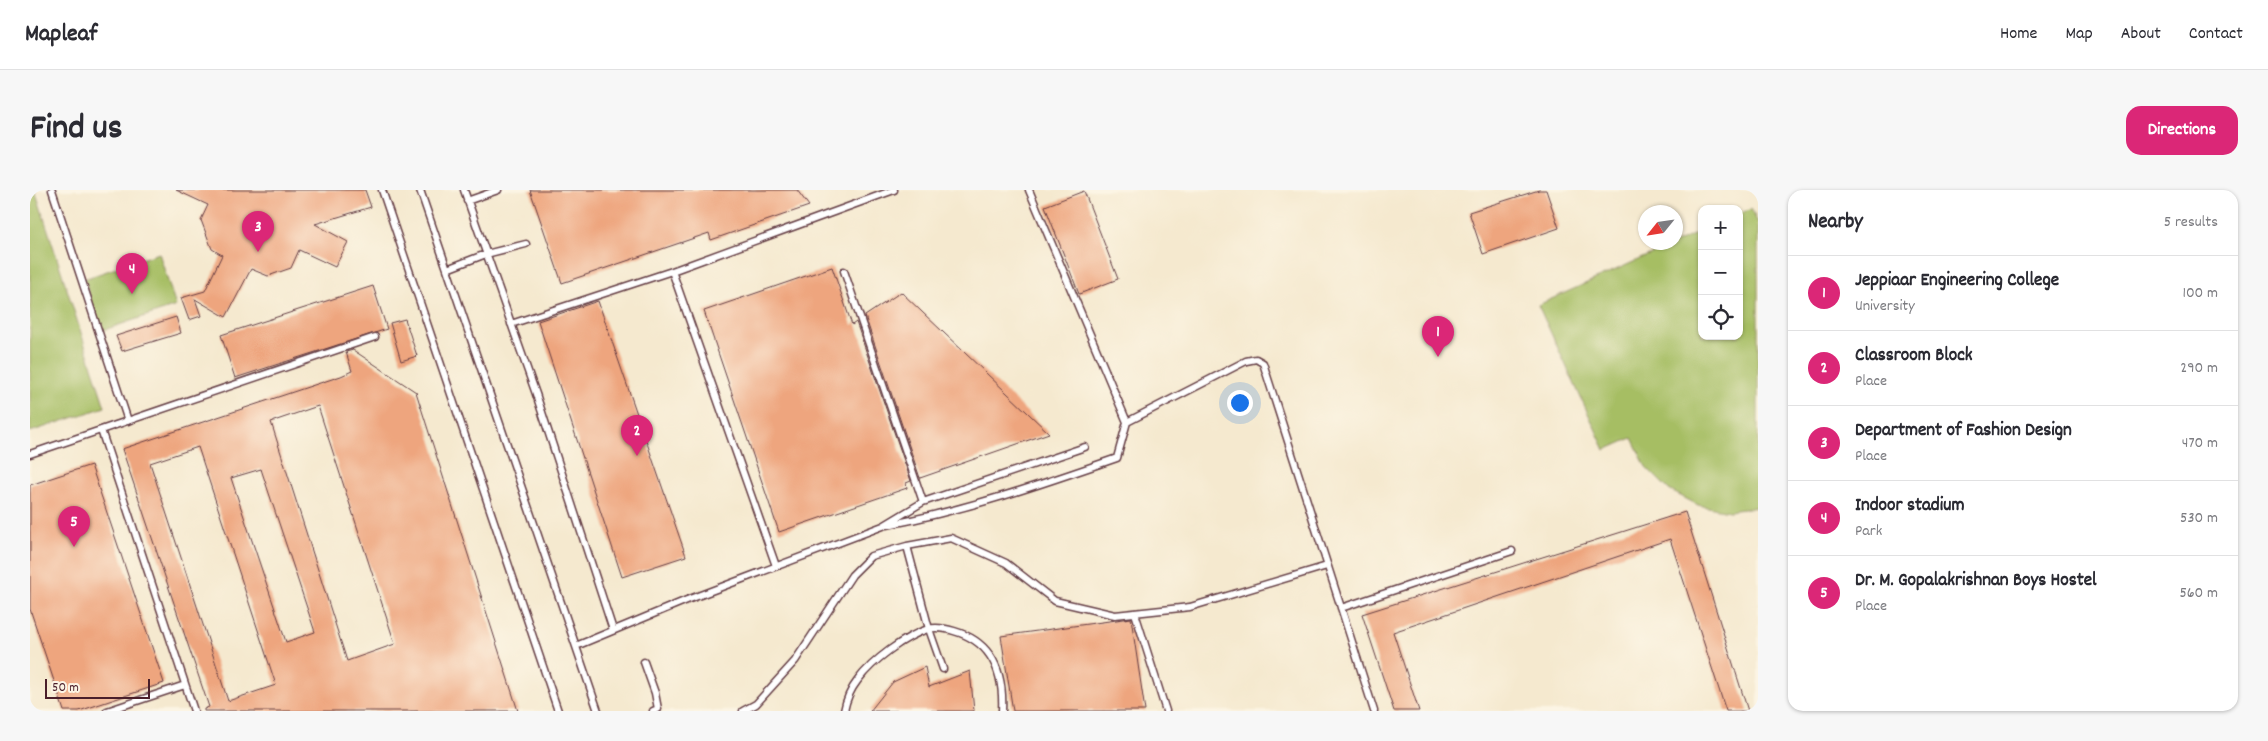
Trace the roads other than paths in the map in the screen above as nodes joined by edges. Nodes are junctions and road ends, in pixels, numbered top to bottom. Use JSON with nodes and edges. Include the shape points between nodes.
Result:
{"nodes":[{"id":1,"x":52,"y":190,"type":"edge"},
{"id":2,"x":382,"y":190,"type":"edge"},
{"id":3,"x":420,"y":190,"type":"edge"},
{"id":4,"x":464,"y":190,"type":"edge"},
{"id":5,"x":498,"y":190,"type":"edge"},
{"id":6,"x":894,"y":190,"type":"edge"},
{"id":7,"x":1029,"y":190,"type":"edge"},
{"id":8,"x":467,"y":201,"type":"junction"},
{"id":9,"x":526,"y":244,"type":"dead end"},
{"id":10,"x":486,"y":254,"type":"junction"},
{"id":11,"x":447,"y":269,"type":"junction"},
{"id":12,"x":672,"y":271,"type":"junction"},
{"id":13,"x":844,"y":271,"type":"dead end"},
{"id":14,"x":511,"y":324,"type":"junction"},
{"id":15,"x":375,"y":337,"type":"dead end"},
{"id":16,"x":128,"y":421,"type":"junction"},
{"id":17,"x":1126,"y":422,"type":"junction"},
{"id":18,"x":102,"y":430,"type":"junction"},
{"id":19,"x":1086,"y":446,"type":"dead end"},
{"id":20,"x":30,"y":454,"type":"edge"},
{"id":21,"x":922,"y":502,"type":"junction"},
{"id":22,"x":883,"y":526,"type":"junction"},
{"id":23,"x":907,"y":546,"type":"junction"},
{"id":24,"x":1512,"y":551,"type":"dead end"},
{"id":25,"x":776,"y":566,"type":"junction"},
{"id":26,"x":1327,"y":566,"type":"junction"},
{"id":27,"x":1341,"y":608,"type":"junction"},
{"id":28,"x":1135,"y":613,"type":"junction"},
{"id":29,"x":929,"y":628,"type":"junction"},
{"id":30,"x":613,"y":630,"type":"junction"},
{"id":31,"x":576,"y":646,"type":"junction"},
{"id":32,"x":644,"y":662,"type":"dead end"},
{"id":33,"x":943,"y":669,"type":"dead end"},
{"id":34,"x":185,"y":685,"type":"junction"},
{"id":35,"x":107,"y":711,"type":"edge"},
{"id":36,"x":194,"y":711,"type":"edge"},
{"id":37,"x":558,"y":711,"type":"edge"},
{"id":38,"x":598,"y":711,"type":"edge"},
{"id":39,"x":654,"y":711,"type":"edge"},
{"id":40,"x":743,"y":711,"type":"edge"},
{"id":41,"x":844,"y":711,"type":"edge"},
{"id":42,"x":1002,"y":711,"type":"edge"},
{"id":43,"x":1166,"y":711,"type":"edge"},
{"id":44,"x":1374,"y":711,"type":"edge"}],
"edges":[{"from":1,"to":16,"type":"lane"},
{"from":2,"to":37,"type":"lane"},
{"from":3,"to":11,"type":"lane"},
{"from":4,"to":8,"type":"lane"},
{"from":5,"to":8,"type":"lane"},
{"from":6,"to":12,"type":"lane"},
{"from":7,"to":17,"type":"lane"},
{"from":8,"to":10,"type":"lane"},
{"from":9,"to":10,"type":"lane"},
{"from":10,"to":11,"type":"lane"},
{"from":10,"to":14,"type":"lane"},
{"from":11,"to":31,"type":"lane"},
{"from":12,"to":14,"type":"lane"},
{"from":12,"to":25,"type":"lane"},
{"from":13,"to":21,"type":"lane"},
{"from":14,"to":30,"type":"lane"},
{"from":15,"to":16,"type":"lane"},
{"from":16,"to":18,"type":"lane"},
{"from":17,"to":22,"type":"lane","via":[[1118,458],[1010,496],[932,517]]},
{"from":17,"to":26,"type":"lane","via":[[1246,361],[1256,359],[1263,363]]},
{"from":18,"to":20,"type":"lane"},
{"from":18,"to":34,"type":"lane"},
{"from":19,"to":21,"type":"lane"},
{"from":21,"to":22,"type":"lane"},
{"from":22,"to":25,"type":"lane"},
{"from":23,"to":28,"type":"lane","via":[[951,538],[1006,562],[1055,601],[1115,615]]},
{"from":23,"to":29,"type":"lane"},
{"from":23,"to":40,"type":"lane","via":[[871,556],[852,575],[795,661],[756,704]]},
{"from":24,"to":27,"type":"lane"},
{"from":25,"to":30,"type":"lane"},
{"from":26,"to":27,"type":"lane"},
{"from":26,"to":28,"type":"lane","via":[[1190,607]]},
{"from":27,"to":44,"type":"lane"},
{"from":28,"to":43,"type":"lane"},
{"from":29,"to":33,"type":"lane"},
{"from":29,"to":41,"type":"lane","via":[[892,649],[857,680]]},
{"from":29,"to":42,"type":"lane","via":[[968,635],[987,651],[997,666],[1003,693]]},
{"from":30,"to":31,"type":"lane"},
{"from":31,"to":38,"type":"lane"},
{"from":32,"to":39,"type":"lane","via":[[655,693],[658,709]]},
{"from":34,"to":35,"type":"lane"},
{"from":34,"to":36,"type":"lane"}]}
